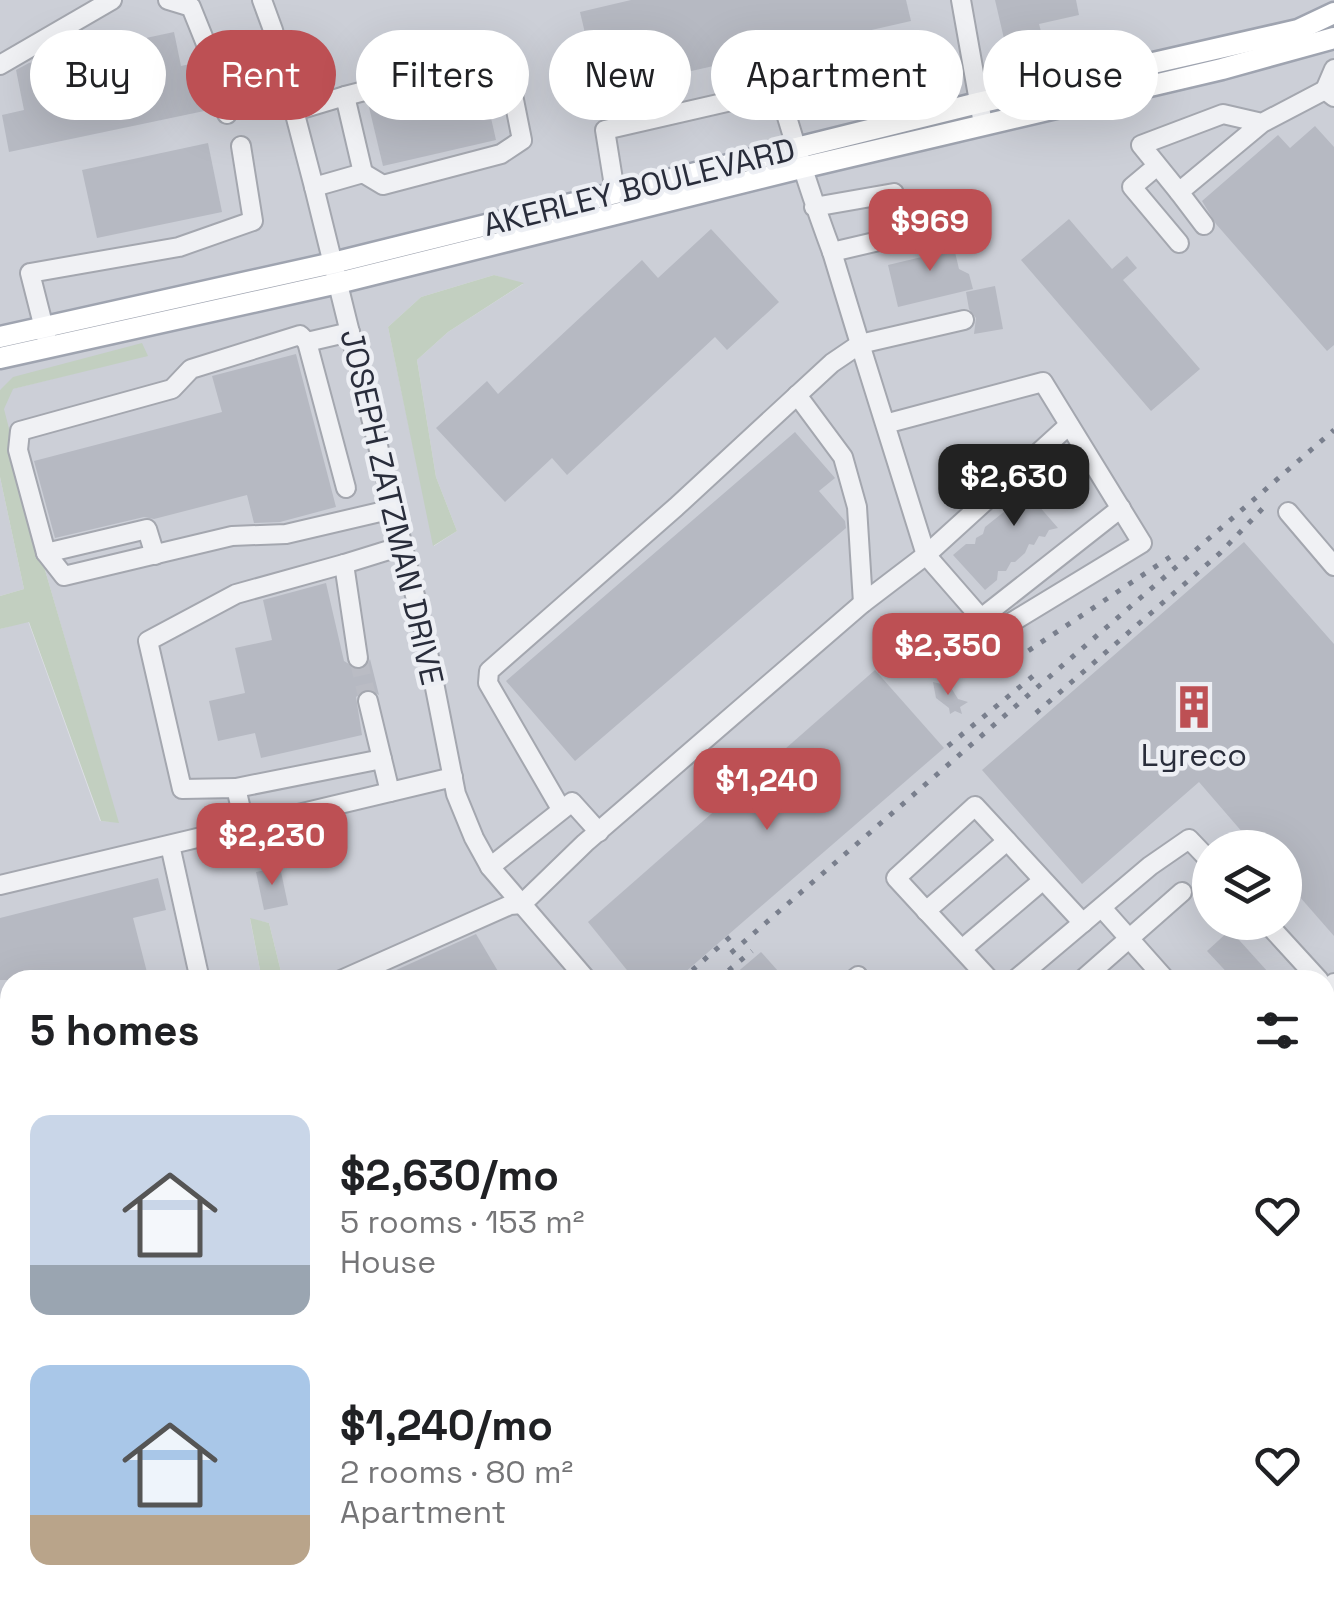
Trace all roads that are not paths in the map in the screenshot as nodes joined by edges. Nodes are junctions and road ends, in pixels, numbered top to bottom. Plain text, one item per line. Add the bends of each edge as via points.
1 (112, 0) edge
2 (168, 0) edge
3 (262, 0) edge
4 (961, 0) edge
5 (1334, 14) edge
6 (200, 30) edge
7 (271, 30) edge
8 (1334, 38) edge
9 (0, 65) edge
10 (1334, 69) edge
11 (1330, 94) edge
12 (345, 96) junction
13 (336, 99) edge
14 (978, 102) junction
15 (711, 106) edge
16 (297, 120) edge
17 (787, 120) edge
18 (983, 124) junction
19 (1262, 124) junction
20 (241, 146) dead end
21 (798, 158) junction
22 (1157, 166) junction
23 (363, 173) junction
24 (314, 187) junction
25 (615, 192) junction
26 (1178, 192) junction
27 (814, 206) junction
28 (1204, 225) dead end
29 (1179, 243) dead end
30 (832, 252) junction
31 (335, 273) junction
32 (964, 320) dead end
33 (350, 332) junction
34 (55, 334) junction
35 (0, 338) edge
36 (307, 342) junction
37 (860, 344) junction
38 (0, 358) edge
39 (797, 395) junction
40 (885, 424) junction
41 (1070, 425) junction
42 (346, 488) dead end
43 (1121, 508) junction
44 (392, 509) junction
45 (1288, 512) dead end
46 (402, 546) junction
47 (46, 553) junction
48 (155, 555) junction
49 (926, 556) junction
50 (344, 564) junction
51 (1334, 566) edge
52 (863, 603) junction
53 (980, 620) junction
54 (358, 658) tunnel mouth
55 (368, 701) tunnel mouth
56 (382, 759) junction
57 (453, 777) junction
58 (236, 788) junction
59 (390, 792) junction
60 (561, 809) junction
61 (246, 826) junction
62 (599, 832) junction
63 (1007, 841) junction
64 (1192, 842) edge
65 (170, 845) junction
66 (490, 867) junction
67 (1042, 881) junction
68 (0, 885) edge
69 (1182, 892) dead end
70 (522, 904) junction
71 (1102, 908) junction
72 (926, 911) junction
73 (1083, 924) junction
74 (1130, 938) junction
75 (1283, 940) edge
76 (962, 949) junction
77 (198, 970) edge
78 (363, 970) edge
79 (578, 970) edge
80 (981, 970) edge
81 (1027, 970) edge
82 (1093, 970) edge
83 (1157, 970) edge
84 (1311, 970) edge

1 - 9 street
2 - 6 street via 191,7
3 - 7 street, JOSEPH ZATZMAN DRIVE
4 - 14 street
5 - 14 main road, AKERLEY BOULEVARD via 1298,30
8 - 18 main road, AKERLEY BOULEVARD
10 - 11 street
11 - 19 street
12 - 13 street
12 - 23 street
12 - 23 street via 505,54 522,140 501,154 383,185
14 - 18 street
14 - 21 main road, AKERLEY BOULEVARD
15 - 25 street via 605,130
16 - 24 street, JOSEPH ZATZMAN DRIVE
17 - 21 street
18 - 21 main road, AKERLEY BOULEVARD
19 - 22 street via 1222,114 1141,146
19 - 26 street
20 - 34 street via 253,222 179,247 30,273
21 - 25 main road, AKERLEY BOULEVARD
21 - 27 street
21 - 31 main road, AKERLEY BOULEVARD
22 - 26 street
22 - 29 street via 1132,187
23 - 24 street
24 - 31 street, JOSEPH ZATZMAN DRIVE
25 - 31 main road, AKERLEY BOULEVARD
26 - 28 street
27 - 30 street
27 - 30 street via 894,193 909,234
30 - 37 street
31 - 33 street, JOSEPH ZATZMAN DRIVE
31 - 34 main road, AKERLEY BOULEVARD
32 - 37 street
33 - 36 street
33 - 44 street, JOSEPH ZATZMAN DRIVE
34 - 35 main road, AKERLEY BOULEVARD
34 - 38 main road, AKERLEY BOULEVARD
36 - 42 street
36 - 47 street via 300,334 190,369 172,389 20,431 18,450
37 - 39 street
37 - 40 street
39 - 52 street via 843,457 858,507
39 - 60 street via 489,671 488,682
40 - 41 street via 1043,382
40 - 49 street
41 - 43 street
41 - 49 street
43 - 53 street
43 - 53 street via 1142,543 994,633
44 - 46 street, JOSEPH ZATZMAN DRIVE
44 - 48 street
45 - 51 street
46 - 50 street
46 - 57 street, JOSEPH ZATZMAN DRIVE
47 - 48 street via 64,576
47 - 48 street via 147,529
49 - 52 street
49 - 53 street
50 - 54 street
50 - 58 street via 236,594 148,641 182,789
52 - 62 street
55 - 56 street
56 - 58 street
56 - 59 street
57 - 59 street
57 - 66 street, JOSEPH ZATZMAN DRIVE
58 - 61 street
59 - 61 street
60 - 62 street via 572,802
60 - 66 street
61 - 65 street
62 - 70 street
63 - 67 street
63 - 72 street
63 - 72 street via 975,806 896,878
64 - 71 street via 1150,866
65 - 68 street
65 - 77 street
66 - 70 street, JOSEPH ZATZMAN DRIVE
67 - 73 street
67 - 76 street
69 - 74 street
70 - 78 street
70 - 79 street, JOSEPH ZATZMAN DRIVE
71 - 73 street
71 - 74 street
72 - 76 street
73 - 81 street
74 - 82 street
74 - 83 street
75 - 84 street
76 - 80 street

